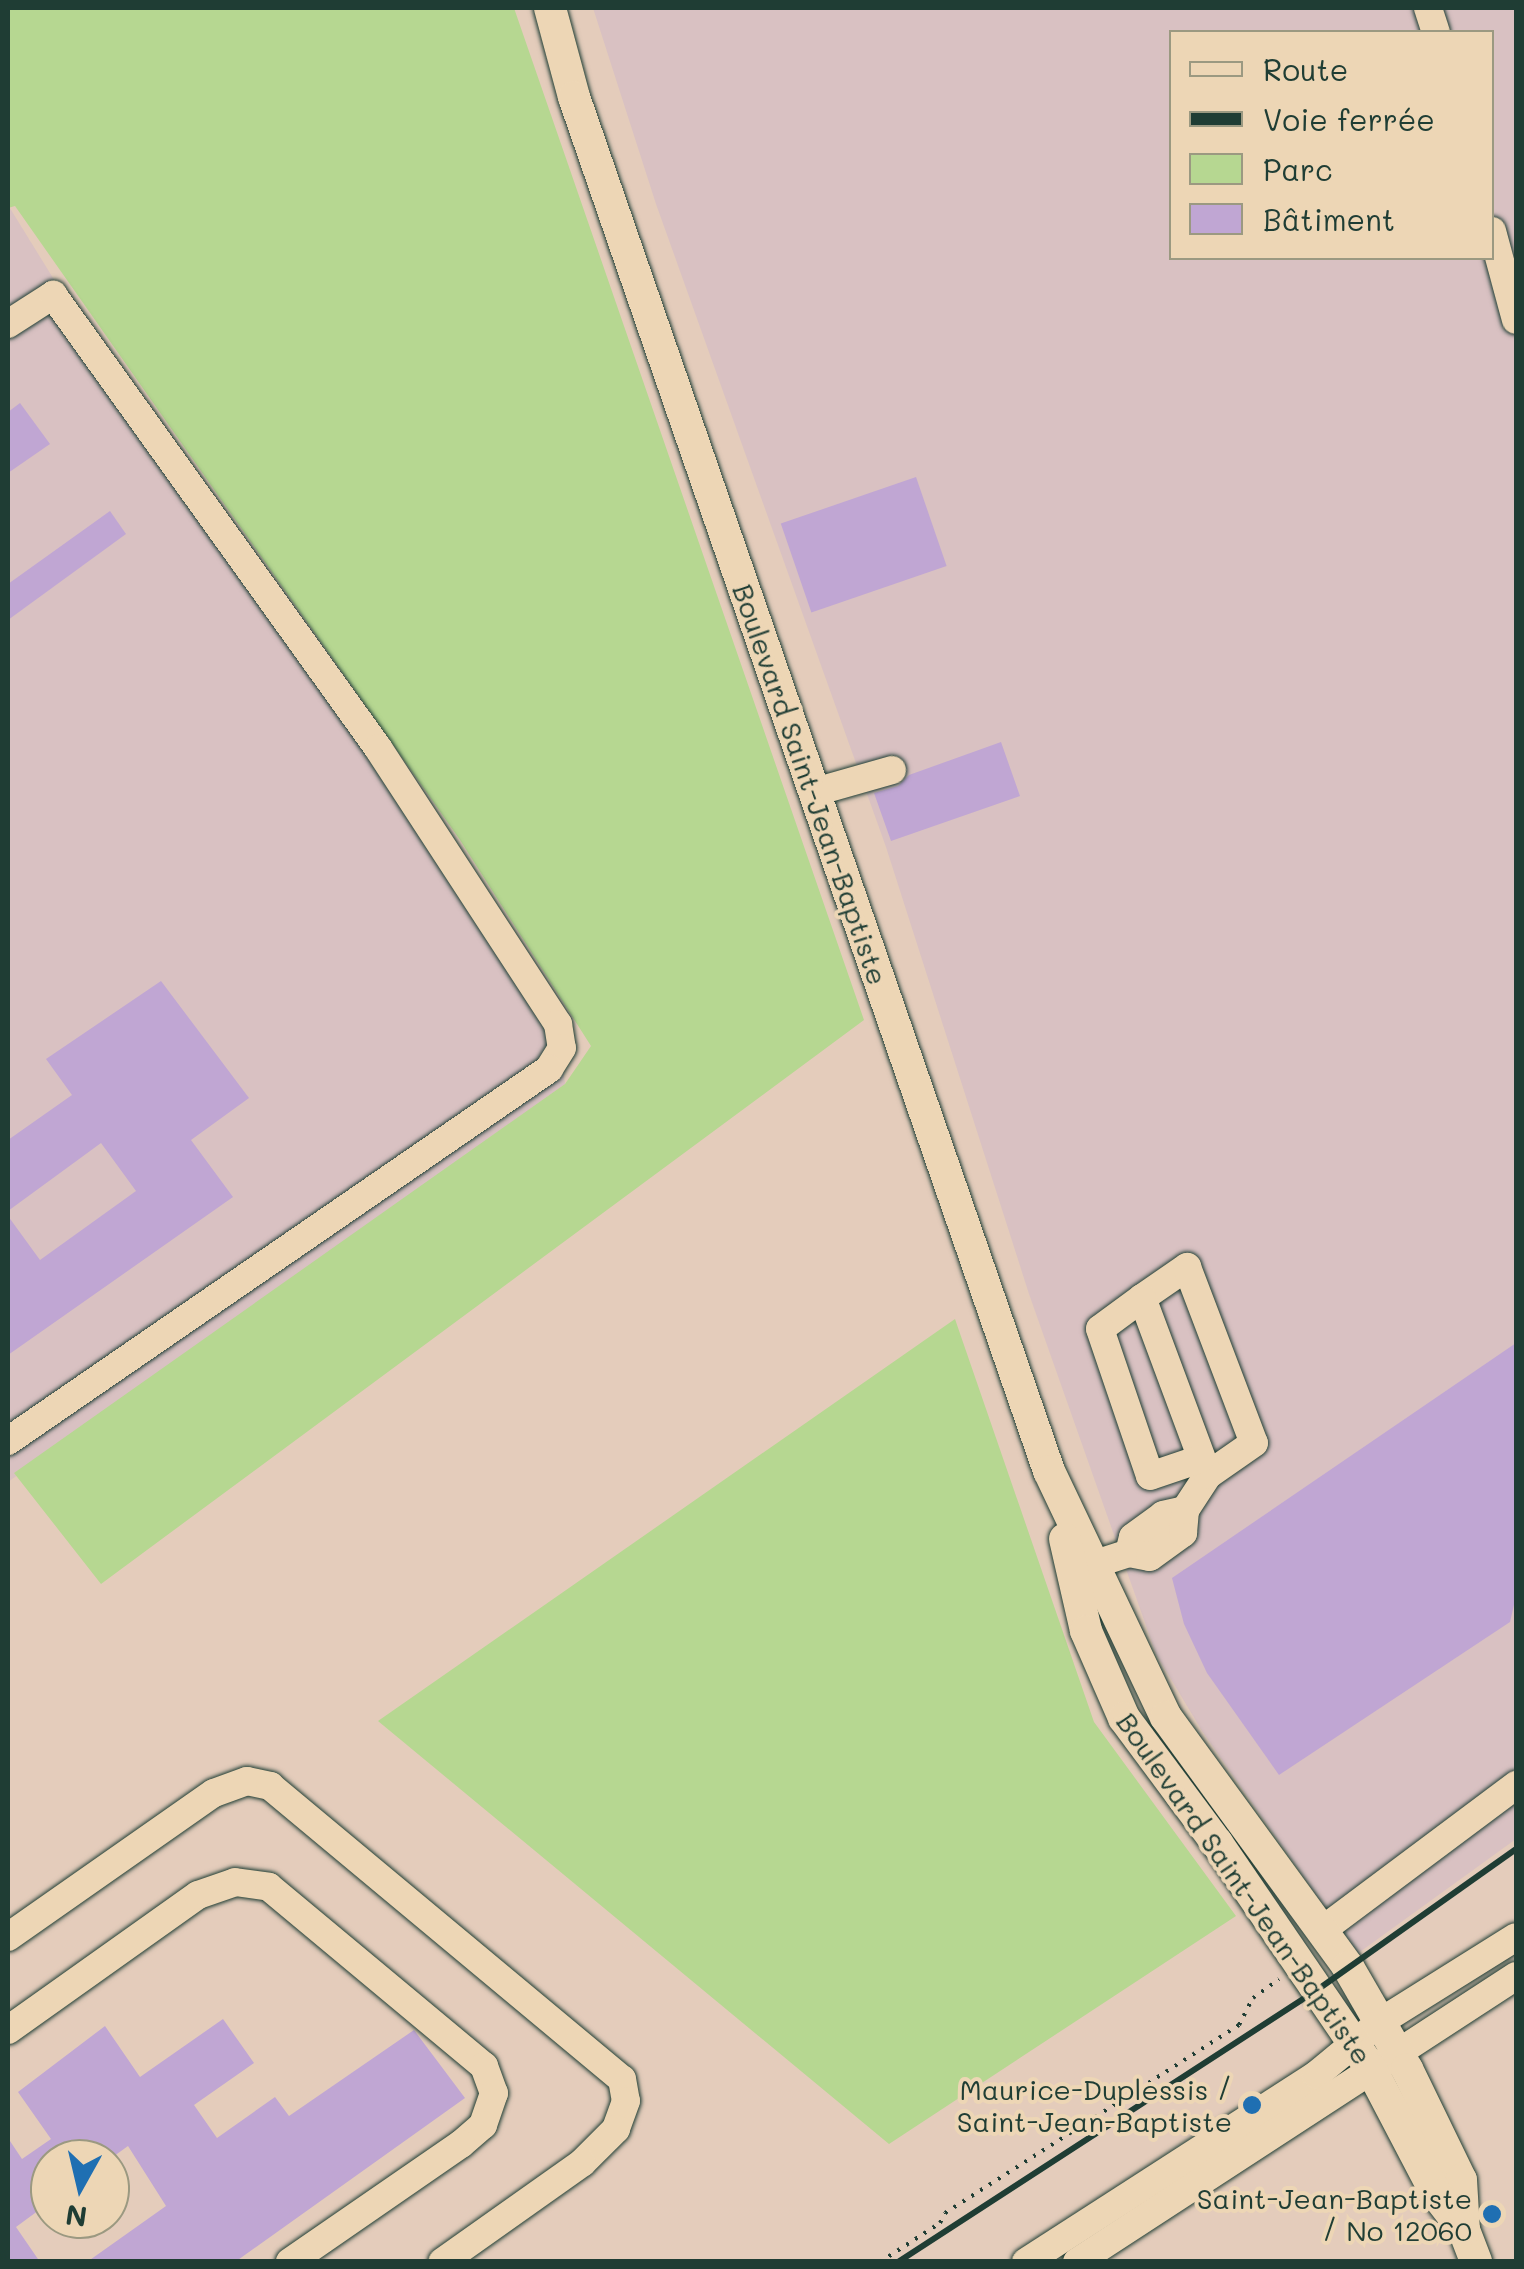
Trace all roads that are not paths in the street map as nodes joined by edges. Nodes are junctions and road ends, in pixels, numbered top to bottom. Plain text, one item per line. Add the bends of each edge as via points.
1 (536, 8) edge
2 (550, 8) edge
3 (574, 96) junction
4 (1494, 238) edge
5 (1516, 320) edge
6 (8, 324) edge
7 (892, 770) dead end
8 (815, 792) junction
9 (1142, 1298) junction
10 (8, 1441) edge
11 (1204, 1467) junction
12 (1049, 1471) junction
13 (1092, 1566) junction
14 (1516, 1785) edge
15 (1321, 1932) junction
16 (1516, 1937) edge
17 (8, 1938) edge
18 (1516, 1976) edge
19 (1380, 2022) junction
20 (8, 2030) edge
21 (1373, 2055) junction
22 (290, 2262) edge
23 (442, 2262) edge
24 (1026, 2262) edge
25 (1078, 2262) edge
26 (1476, 2262) edge

1 - 3 main road, Boulevard Saint-Jean-Baptiste
2 - 3 main road, Boulevard Saint-Jean-Baptiste
3 - 8 main road, Boulevard Saint-Jean-Baptiste
4 - 5 street
6 - 10 street via 53,295 378,748 558,1024 562,1048 549,1069
7 - 8 street
8 - 12 main road, Boulevard Saint-Jean-Baptiste
9 - 11 street
9 - 11 street via 1100,1329 1150,1476
9 - 11 street via 1188,1267 1254,1443
11 - 13 street via 1185,1510 1183,1533 1150,1557 1130,1553
12 - 13 main road, Boulevard Saint-Jean-Baptiste
12 - 21 main road, Boulevard Saint-Jean-Baptiste via 1086,1631 1124,1718
13 - 15 main road, Boulevard Saint-Jean-Baptiste via 1166,1717
14 - 15 street
15 - 19 main road, Boulevard Saint-Jean-Baptiste
16 - 19 street
17 - 23 street via 214,1794 247,1781 270,1786 622,2079 626,2101 616,2129 582,2163
18 - 21 street
19 - 21 main road, Boulevard Saint-Jean-Baptiste
20 - 22 street via 198,1895 235,1882 270,1887 484,2066 494,2093 482,2125 461,2144
21 - 24 street via 1316,2075
21 - 25 street
21 - 26 main road, Boulevard Saint-Jean-Baptiste via 1461,2180 1464,2230

